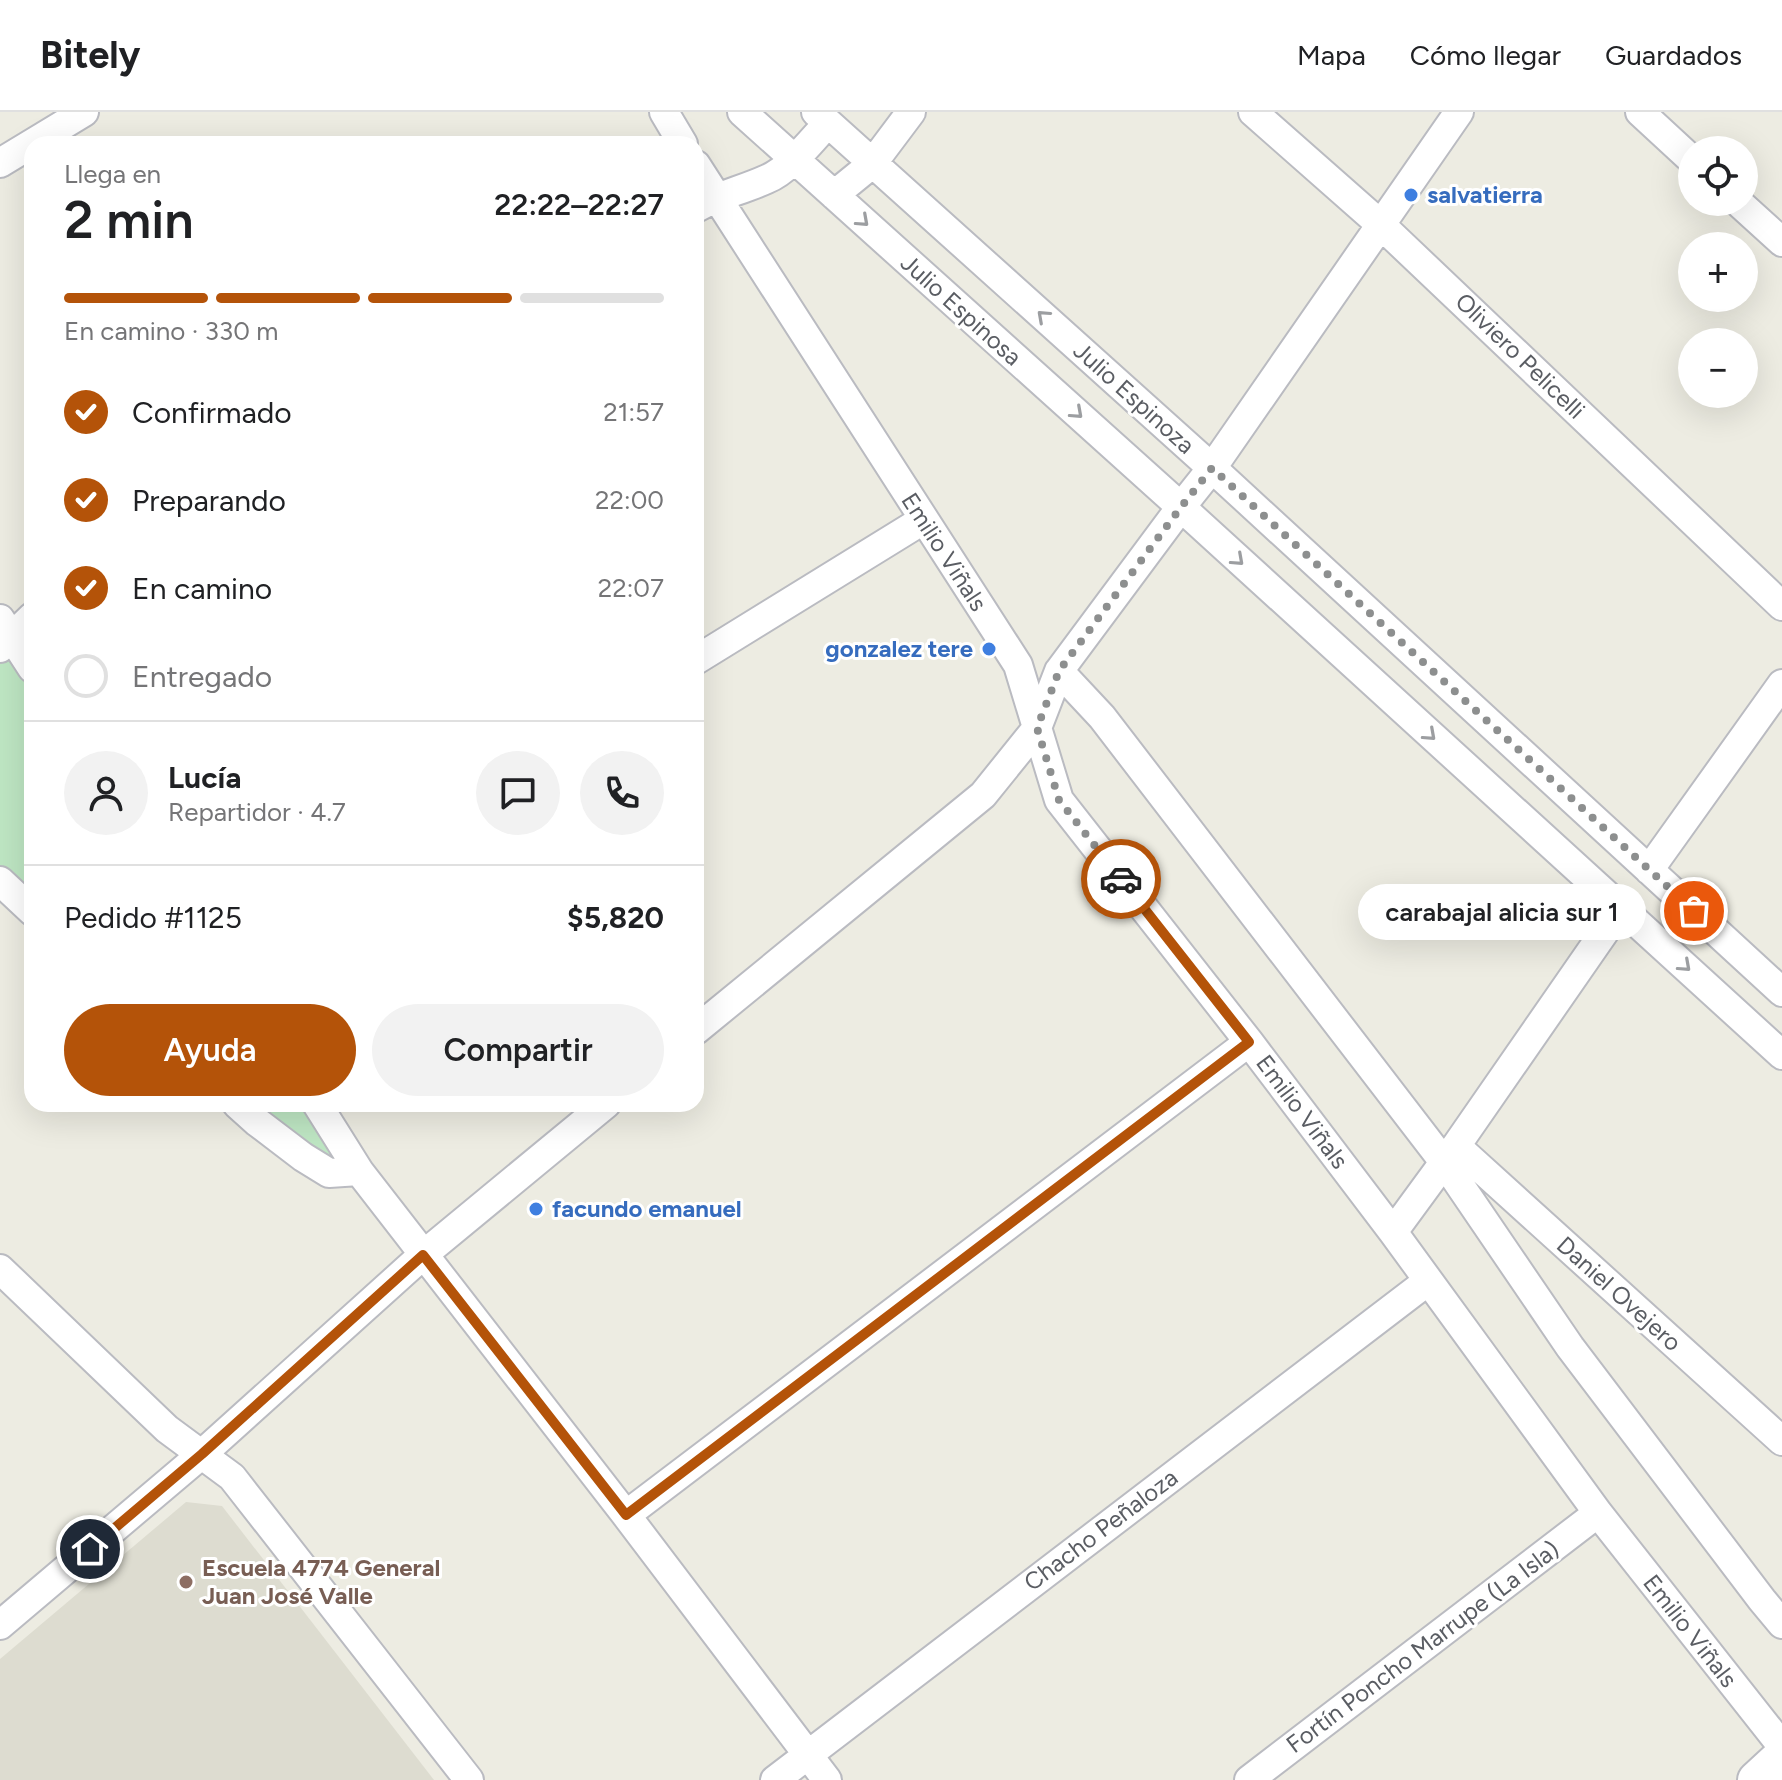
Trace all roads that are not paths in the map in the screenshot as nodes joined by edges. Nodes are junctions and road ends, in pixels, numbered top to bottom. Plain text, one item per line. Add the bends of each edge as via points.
1 (84, 112) edge
2 (664, 112) edge
3 (742, 112) edge
4 (911, 112) edge
5 (1253, 112) edge
6 (1459, 112) edge
7 (1640, 112) edge
8 (822, 118) edge
9 (44, 136) edge
10 (678, 136) edge
11 (1678, 147) edge
12 (24, 148) edge
13 (794, 159) junction
14 (0, 163) edge
15 (872, 164) junction
16 (834, 195) junction
17 (706, 202) edge
18 (1753, 216) edge
19 (1380, 224) junction
20 (1782, 242) edge
21 (1212, 468) junction
22 (1181, 507) junction
23 (923, 520) junction
24 (1782, 606) edge
25 (24, 622) edge
26 (4, 635) edge
27 (704, 655) edge
28 (24, 659) edge
29 (1059, 671) junction
30 (1782, 684) edge
31 (1037, 728) junction
32 (1649, 870) junction
33 (0, 881) edge
34 (24, 904) edge
35 (1621, 908) junction
36 (1782, 992) edge
37 (704, 1023) edge
38 (1249, 1042) junction
39 (1782, 1055) edge
40 (246, 1112) edge
41 (322, 1112) edge
42 (596, 1112) edge
43 (1450, 1154) junction
44 (359, 1171) junction
45 (1393, 1232) junction
46 (423, 1255) junction
47 (0, 1269) edge
48 (1428, 1281) junction
49 (1782, 1441) edge
50 (202, 1454) junction
51 (1598, 1513) junction
52 (626, 1515) junction
53 (1782, 1624) edge
54 (0, 1625) edge
55 (1782, 1746) edge
56 (807, 1754) junction
57 (1782, 1756) edge
58 (469, 1780) edge
59 (775, 1780) edge
60 (827, 1780) edge
61 (1249, 1780) edge
62 (1756, 1780) edge

1 - 9 street
2 - 10 street
3 - 13 street, Julio Espinosa
4 - 15 street
5 - 19 street, Oliviero Pelicelli
6 - 19 street
7 - 11 street
8 - 13 street
8 - 15 street
12 - 14 street
13 - 16 street, Julio Espinosa
13 - 17 street via 770,178
15 - 16 street
21 -> 15 street, Julio Espinoza
16 -> 22 street, Julio Espinosa
17 - 23 street, Emilio Viñals
18 - 20 street
19 - 21 street
19 - 24 street, Oliviero Pelicelli
21 - 22 street
21 - 32 street, Julio Espinoza
22 - 29 street
22 -> 35 street
23 - 27 street
23 - 31 street, Emilio Viñals via 1018,665
25 - 26 street
26 - 28 street
29 - 31 street
29 - 43 street via 1102,717
30 - 32 street
31 - 37 street via 983,795
31 - 38 street, Emilio Viñals via 1059,800
32 - 36 street, Julio Espinoza
33 - 34 street
35 -> 39 street
35 - 43 street
38 - 45 street, Emilio Viñals
38 - 52 street
40 - 44 street via 329,1173
41 - 44 street
42 - 46 street
43 - 45 street
43 - 49 street, Daniel Ovejero
43 - 53 street via 1570,1347
44 - 46 street
45 - 48 street, Emilio Viñals
46 - 50 street
46 - 52 street
47 - 50 street via 167,1429
48 - 51 street, Emilio Viñals
48 - 56 street, Chacho Peñaloza
50 - 54 street
50 - 58 street via 232,1477
51 - 55 street, Emilio Viñals
51 - 61 street, Fortín Poncho Marrupe (La Isla)
52 - 56 street
56 - 59 street, Chacho Peñaloza
56 - 60 street
57 - 62 street

